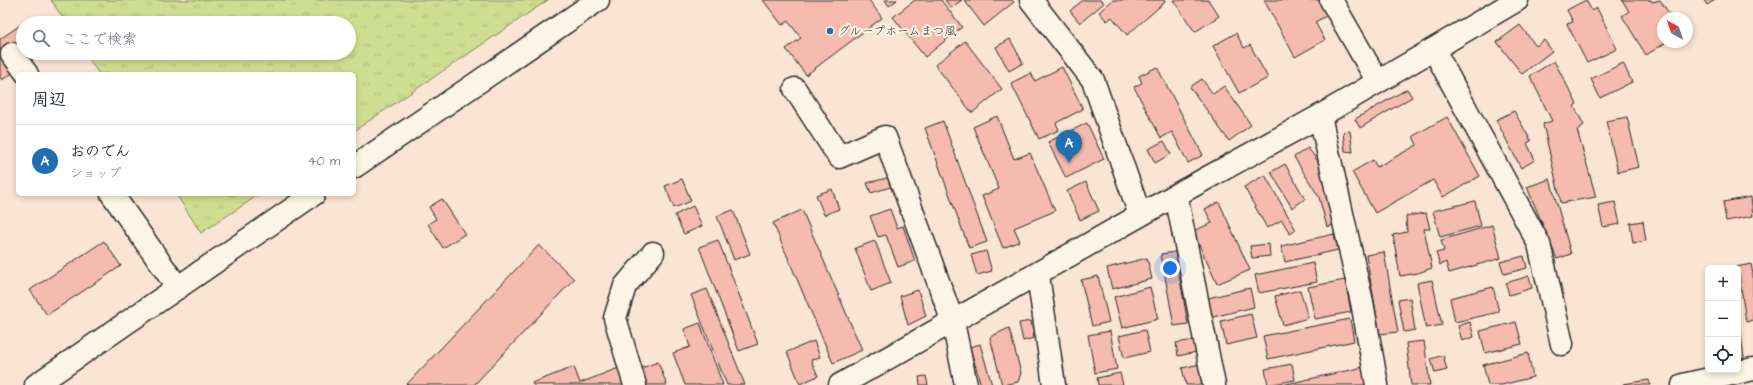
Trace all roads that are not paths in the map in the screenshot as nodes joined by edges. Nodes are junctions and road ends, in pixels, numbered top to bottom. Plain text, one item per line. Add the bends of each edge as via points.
1 (598, 0) edge
2 (1031, 0) edge
3 (1332, 0) edge
4 (1517, 0) edge
5 (1434, 50) junction
6 (12, 54) dead end
7 (16, 59) edge
8 (16, 60) edge
9 (26, 72) edge
10 (1378, 82) junction
11 (795, 89) dead end
12 (1320, 116) junction
13 (356, 166) edge
14 (1176, 195) junction
15 (113, 196) edge
16 (311, 196) edge
17 (1140, 216) junction
18 (653, 253) dead end
19 (1038, 274) junction
20 (178, 288) junction
21 (953, 322) junction
22 (1562, 344) dead end
23 (1753, 369) edge
24 (36, 385) edge
25 (635, 385) edge
26 (840, 385) edge
27 (966, 385) edge
28 (1054, 385) edge
29 (1214, 385) edge
30 (1377, 385) edge
31 (1683, 385) edge

1 - 13 street
2 - 17 street via 1093,80
3 - 10 street
4 - 5 street
5 - 10 street
5 - 22 street via 1539,244
6 - 7 street
8 - 9 street
10 - 12 street
11 - 21 street via 839,157 886,137
12 - 14 street
12 - 30 street via 1362,302
14 - 17 street
14 - 29 street
15 - 20 street
16 - 20 street
17 - 19 street
18 - 25 street via 625,286 615,318
19 - 21 street
19 - 28 street
20 - 24 street
21 - 26 street
21 - 27 street
23 - 31 street

